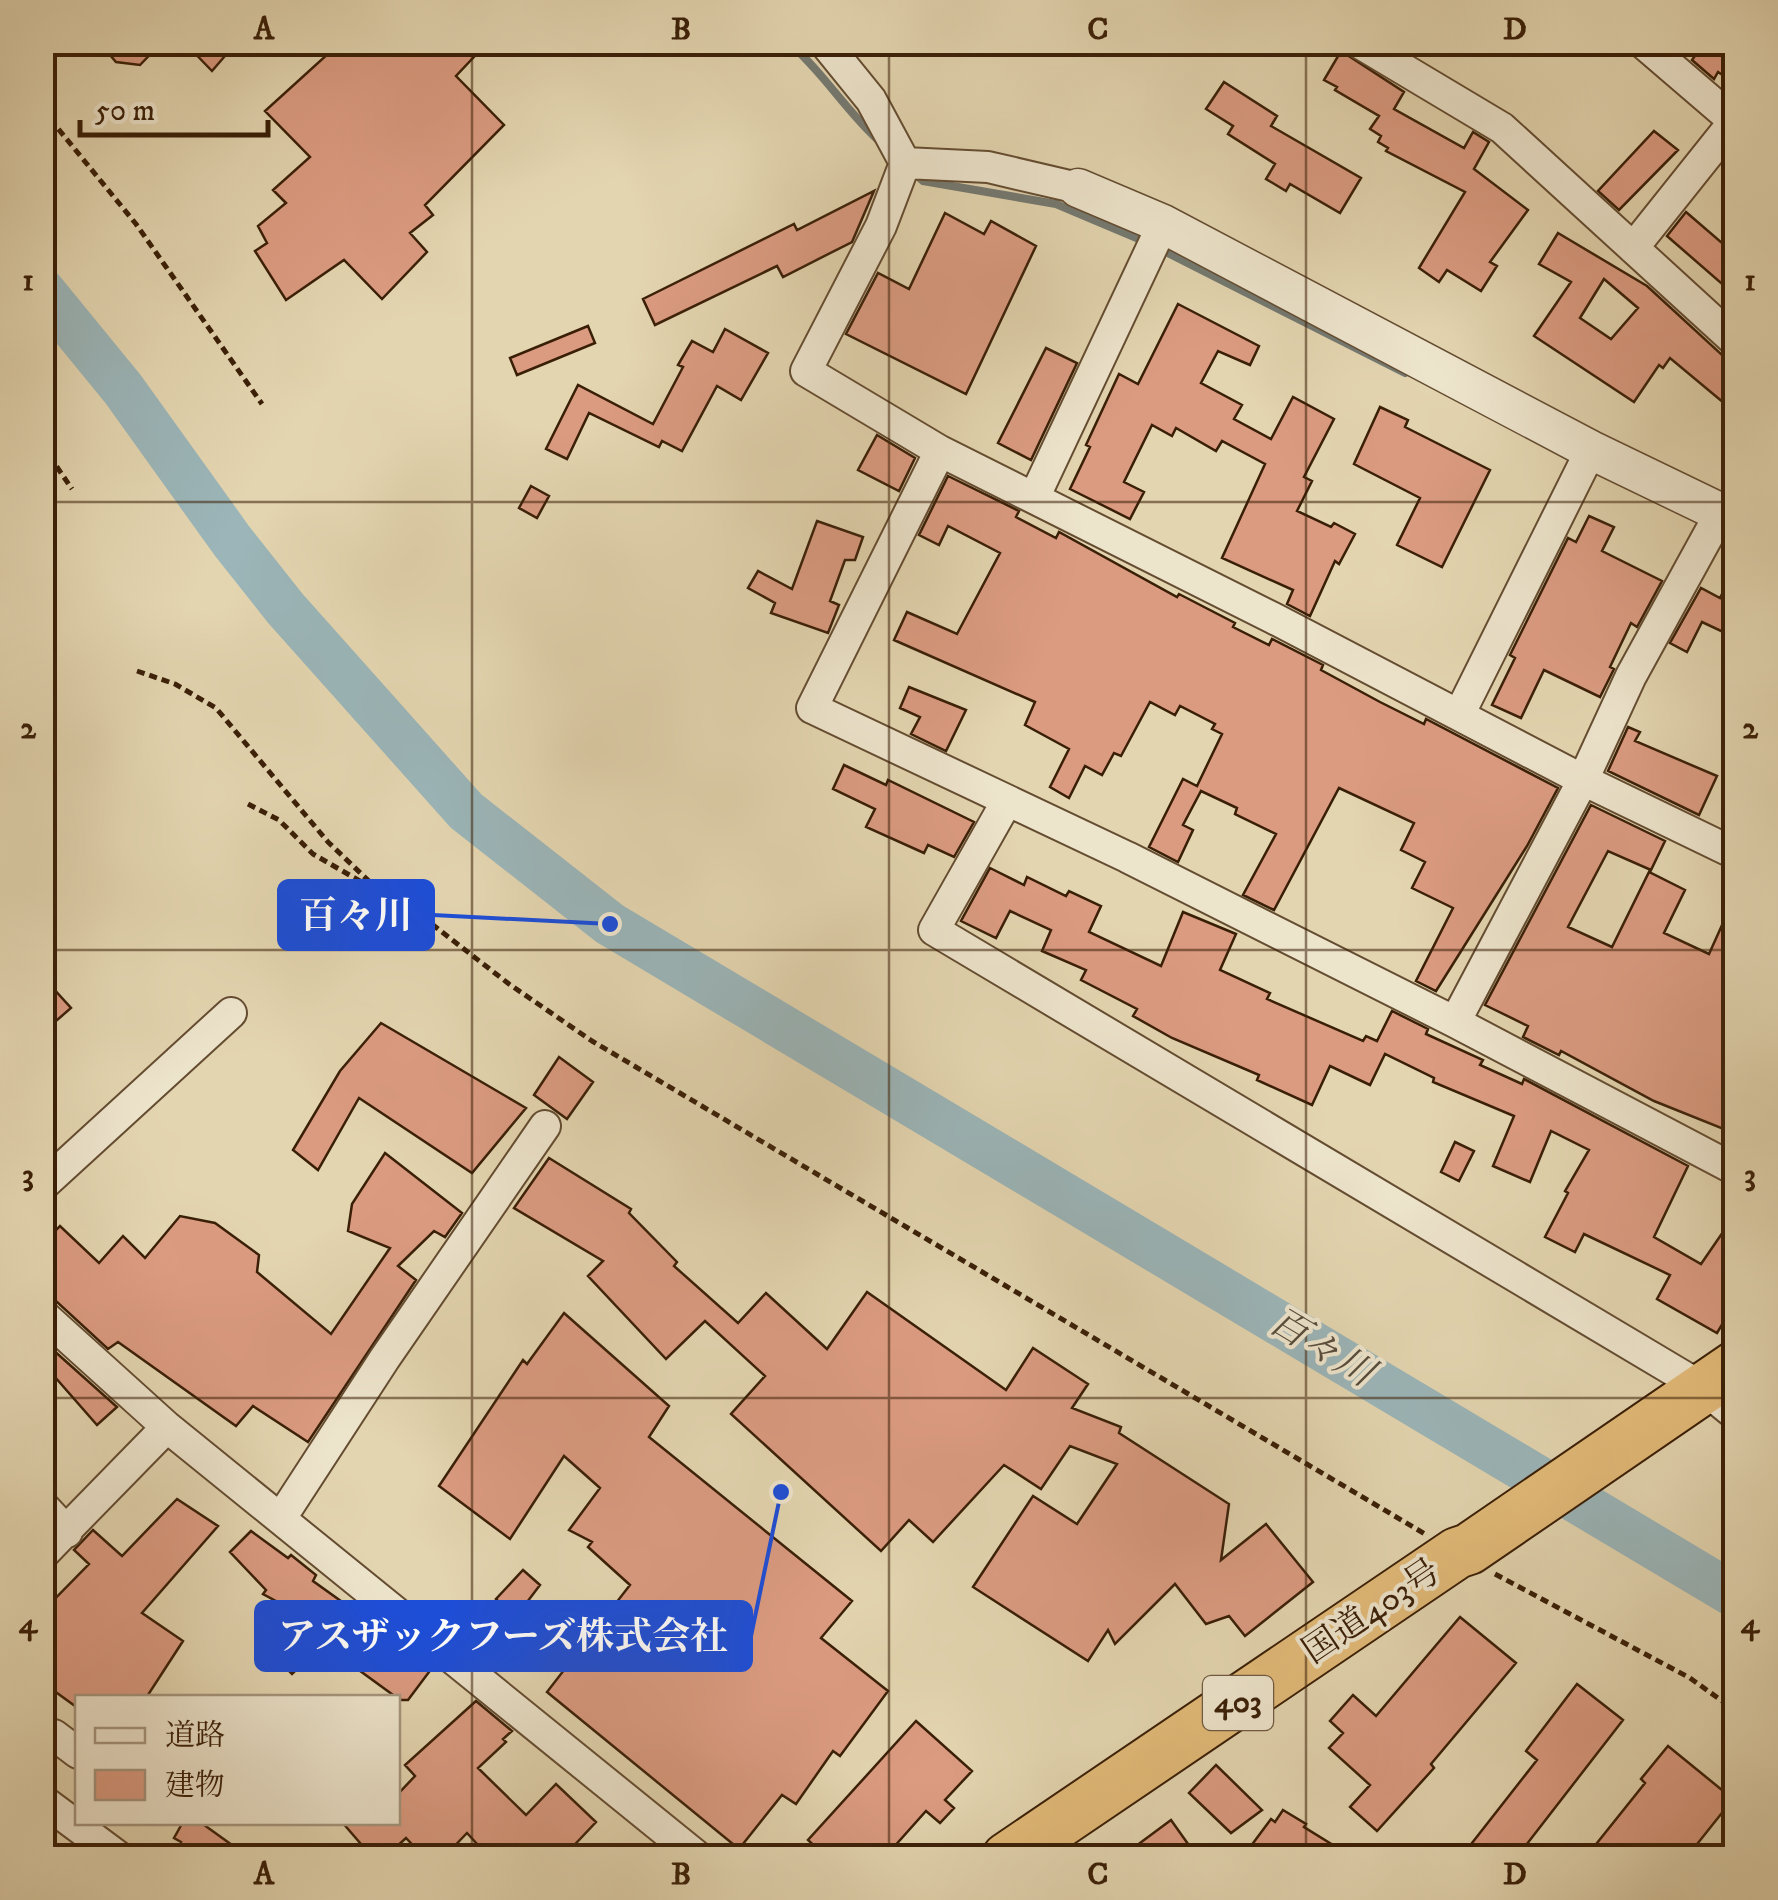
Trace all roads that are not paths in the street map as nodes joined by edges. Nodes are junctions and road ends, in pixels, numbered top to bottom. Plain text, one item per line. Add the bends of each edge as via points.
1 (824, 42) edge
2 (1358, 42) edge
3 (1642, 42) edge
4 (1735, 120) edge
5 (905, 162) junction
6 (1078, 188) joint
7 (1163, 224) junction
8 (1633, 248) junction
9 (1736, 342) edge
10 (1592, 450) junction
11 (940, 452) junction
12 (1034, 498) junction
13 (1731, 514) edge
14 (1460, 715) junction
15 (1582, 780) junction
16 (1007, 801) junction
17 (1736, 854) edge
18 (231, 1013) dead end
19 (1454, 1022) junction
20 (545, 1126) dead end
21 (1736, 1170) edge
22 (42, 1186) edge
23 (42, 1314) edge
24 (1716, 1391) edge
25 (166, 1427) junction
26 (42, 1505) edge
27 (281, 1518) junction
28 (67, 1532) junction
29 (42, 1555) edge
30 (42, 1734) edge
31 (75, 1751) edge
32 (42, 1800) edge
33 (75, 1825) edge
34 (76, 1825) edge
35 (120, 1858) edge
36 (699, 1858) edge
37 (1007, 1858) edge

1 - 5 street via 871,100
2 - 8 street via 1502,128
3 - 4 street
4 - 8 street
5 - 6 street via 988,167
5 - 11 street via 881,226 806,371
6 - 7 street
7 - 10 street
7 - 12 street
8 - 9 street
10 - 13 street
10 - 14 street
11 - 12 street
11 - 16 street via 812,708
12 - 14 street
13 - 15 street via 1631,676
14 - 15 street
15 - 17 street
15 - 19 street
16 - 19 street
16 - 24 street via 934,930
18 - 22 street
19 - 21 street
20 - 27 street
23 - 25 street
24 - 37 highway, 国道403号 / 403 via 1463,1551
25 - 27 street
25 - 28 street
26 - 28 street
27 - 36 street
28 - 29 street
30 - 31 street
32 - 33 street
34 - 35 street

